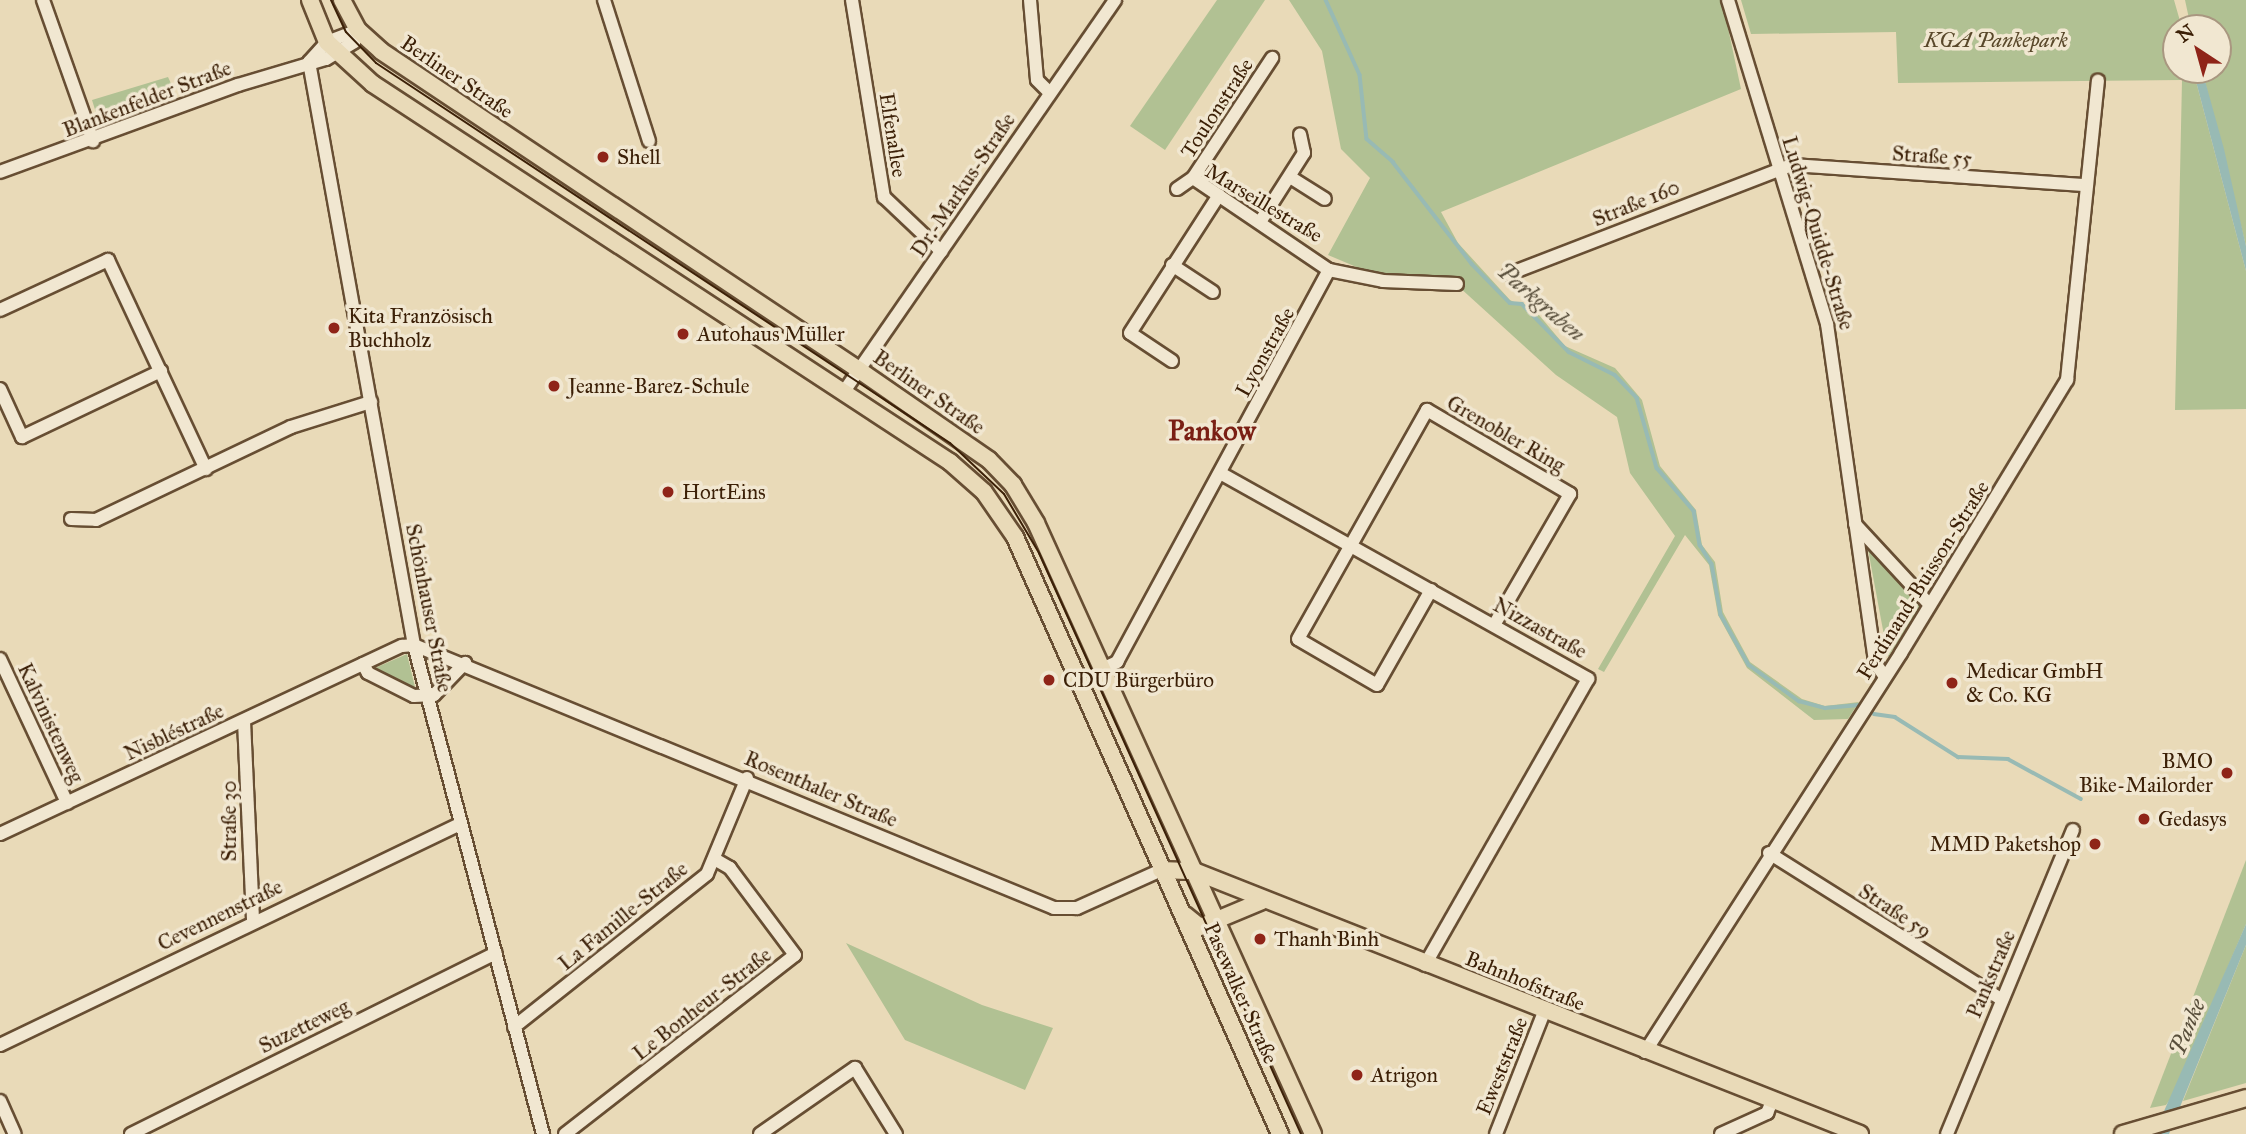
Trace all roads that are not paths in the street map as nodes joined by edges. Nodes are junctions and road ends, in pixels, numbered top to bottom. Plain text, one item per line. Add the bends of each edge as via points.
1 (43, 0) edge
2 (310, 0) edge
3 (342, 0) edge
4 (604, 0) edge
5 (852, 0) edge
6 (1030, 0) edge
7 (1115, 0) edge
8 (1728, 0) edge
9 (358, 30) junction
10 (332, 48) junction
11 (1272, 58) dead end
12 (309, 62) junction
13 (2098, 81) dead end
14 (1049, 92) junction
15 (1300, 134) dead end
16 (93, 141) junction
17 (649, 141) dead end
18 (1778, 167) junction
19 (0, 172) edge
20 (1290, 177) junction
21 (1193, 178) junction
22 (2084, 185) junction
23 (1177, 189) dead end
24 (1219, 195) junction
25 (1325, 199) dead end
26 (1260, 222) junction
27 (941, 251) junction
28 (1172, 265) junction
29 (1329, 270) junction
30 (1509, 274) dead end
31 (1457, 284) dead end
32 (1213, 292) dead end
33 (0, 310) edge
34 (1172, 361) dead end
35 (859, 370) junction
36 (161, 371) junction
37 (0, 389) edge
38 (844, 393) junction
39 (371, 402) junction
40 (206, 469) junction
41 (1220, 473) junction
42 (71, 519) dead end
43 (1856, 524) junction
44 (1350, 547) junction
45 (1431, 590) junction
46 (1930, 605) junction
47 (1494, 625) junction
48 (414, 645) junction
49 (0, 659) edge
50 (465, 663) junction
51 (363, 664) junction
52 (1102, 669) junction
53 (1885, 677) junction
54 (426, 696) junction
55 (244, 721) junction
56 (747, 778) junction
57 (67, 803) junction
58 (458, 825) junction
59 (2073, 830) dead end
60 (0, 834) edge
61 (1769, 853) junction
62 (716, 860) junction
63 (1161, 870) junction
64 (1194, 871) junction
65 (1262, 901) junction
66 (1181, 910) junction
67 (253, 920) junction
68 (1217, 921) junction
69 (495, 953) junction
70 (1425, 965) junction
71 (2001, 999) junction
72 (1544, 1012) junction
73 (514, 1027) junction
74 (0, 1045) edge
75 (1645, 1052) junction
76 (1290, 1083) junction
77 (1263, 1094) junction
78 (2246, 1098) edge
79 (0, 1101) edge
80 (1772, 1101) junction
81 (1751, 1121) junction
82 (15, 1134) edge
83 (131, 1134) edge
84 (543, 1134) edge
85 (565, 1134) edge
86 (761, 1134) edge
87 (896, 1134) edge
88 (1280, 1134) edge
89 (1313, 1134) edge
90 (1496, 1134) edge
91 (1721, 1134) edge
92 (1757, 1134) edge
93 (1860, 1134) edge
94 (1947, 1134) edge
95 (2123, 1134) edge

1 - 16 street
2 - 10 main road
3 - 9 main road
4 - 17 street
5 - 27 street, Elfenallee via 884,197
6 - 14 street via 1037,80
7 - 14 street, Dr.-Markus-Straße
8 - 18 street, Ludwig-Quidde-Straße
9 - 10 street
9 - 35 main road, Berliner Straße via 531,155
10 - 12 street
10 - 38 main road via 373,84
11 - 21 street, Toulonstraße
12 - 16 street, Blankenfelder Straße
12 - 39 street, Schönhauser Straße
13 - 22 street, Ferdinand-Buisson-Straße
14 - 27 street, Dr.-Markus-Straße
15 - 20 street via 1304,153
16 - 19 street, Blankenfelder Straße
18 - 22 street, Straße 55
18 - 30 street, Straße 160
18 - 43 street, Ludwig-Quidde-Straße via 1828,324
20 - 25 street
20 - 26 street
21 - 23 street, Marseillestraße
21 - 24 street, Marseillestraße
22 - 46 street, Ferdinand-Buisson-Straße via 2067,380
24 - 26 street, Marseillestraße
24 - 28 street
26 - 29 street, Marseillestraße
27 - 35 street, Dr.-Markus-Straße
28 - 32 street
28 - 34 street via 1130,333
29 - 31 street via 1383,281
29 - 41 street, Lyonstraße
33 - 36 street via 108,260
35 - 38 street, Dr.-Markus-Straße
35 - 52 main road, Berliner Straße via 989,460 1017,490
36 - 37 street via 22,437
36 - 40 street
38 - 63 main road via 962,471 1006,520
39 - 40 street via 291,427
39 - 48 street, Schönhauser Straße
40 - 42 street via 96,520
41 - 44 street, Nizzastraße
41 - 52 street, Lyonstraße via 1117,662
43 - 46 street
43 - 53 street, Ludwig-Quidde-Straße via 1875,663
44 - 45 street, Nizzastraße
44 - 45 street via 1297,639 1377,685
44 - 47 street, Grenobler Ring via 1427,410 1570,494
45 - 47 street, Nizzastraße
46 - 53 street, Ferdinand-Buisson-Straße
47 - 70 street, Nizzastraße via 1579,670 1587,683
48 - 50 street, Rosenthaler Straße
48 - 51 street, Nisbléstraße
48 - 54 street, Schönhauser Straße
49 - 57 street, Kalvinistenweg
50 - 54 street via 434,695
50 - 56 street, Rosenthaler Straße
51 - 54 street via 379,679 414,696
51 - 55 street, Nisbléstraße
52 - 64 main road, Berliner Straße
53 - 61 street, Ferdinand-Buisson-Straße
54 - 58 street, Schönhauser Straße
55 - 57 street, Nisbléstraße
55 - 67 street, Straße 30
56 - 62 street, La Famille-Straße
56 - 63 street, Rosenthaler Straße via 1054,908 1077,908
57 - 60 street, Nisbléstraße
58 - 67 street, Cevennenstraße
58 - 69 street, Schönhauser Straße
59 - 71 street, Pankstraße
61 - 71 street, Straße 59
61 - 75 street, Ferdinand-Buisson-Straße
62 - 73 street, La Famille-Straße via 697,881
62 - 85 street, Le Bonheur-Straße via 730,868 795,955
63 - 64 main road
63 - 66 main road, Pasewalker Straße
64 - 65 main road, Bahnhofstraße
64 - 68 main road, Pasewalker Straße
65 - 68 main road
65 - 70 main road, Bahnhofstraße
66 - 68 main road via 1196,926
66 - 77 main road, Pasewalker Straße
67 - 74 street, Cevennenstraße
68 - 76 main road, Pasewalker Straße
69 - 73 street, Schönhauser Straße
69 - 83 street, Suzetteweg
70 - 72 main road, Bahnhofstraße
71 - 94 street, Pankstraße
72 - 75 main road, Bahnhofstraße
72 - 90 street, Eweststraße
73 - 84 street, Schönhauser Straße
75 - 80 main road, Bahnhofstraße
76 - 77 main road
76 - 89 main road, Pasewalker Straße
77 - 88 main road, Pasewalker Straße
78 - 95 main road
79 - 82 street
80 - 81 street via 1767,1112
80 - 93 main road, Bahnhofstraße
81 - 91 street
81 - 92 street
86 - 87 street via 855,1068

